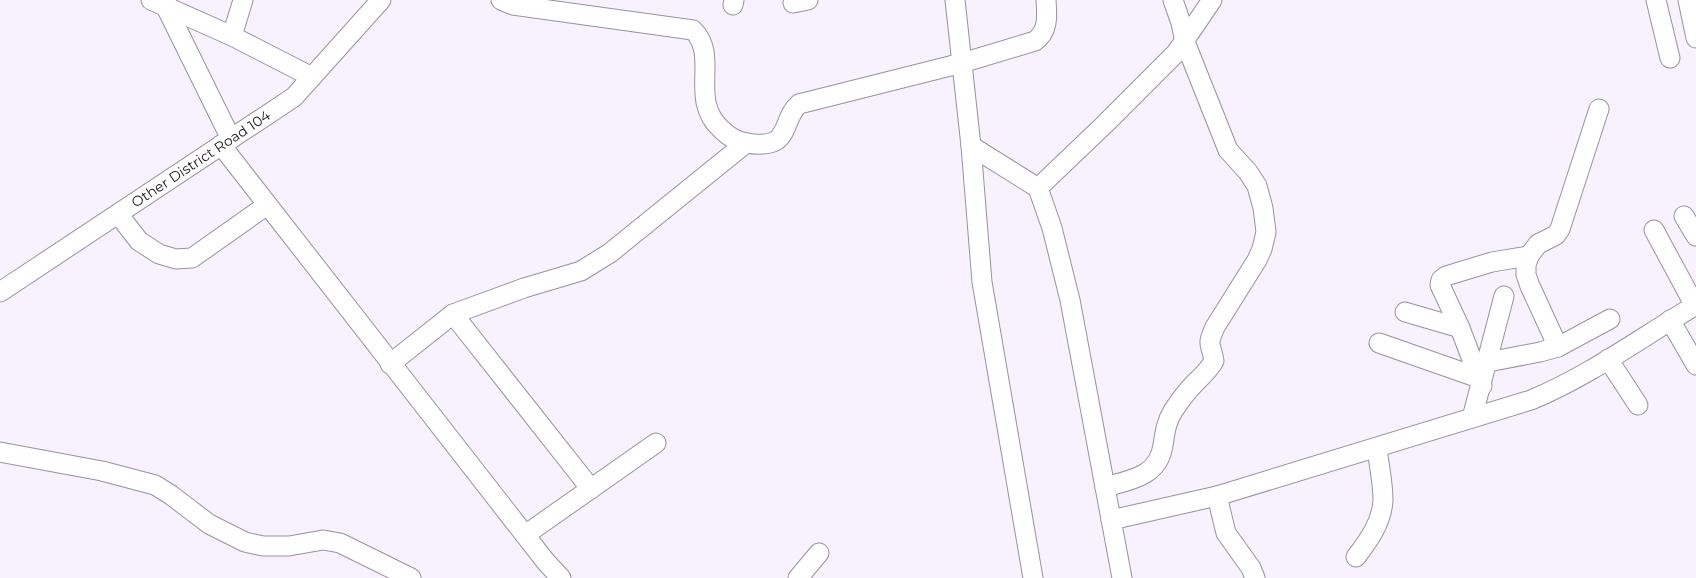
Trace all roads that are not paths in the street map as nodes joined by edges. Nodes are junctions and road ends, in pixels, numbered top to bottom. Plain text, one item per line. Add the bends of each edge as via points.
1 (243, 0) edge
2 (381, 0) edge
3 (501, 0) edge
4 (955, 0) edge
5 (1046, 0) edge
6 (1173, 0) edge
7 (1212, 0) edge
8 (1656, 0) edge
9 (1688, 0) edge
10 (162, 2) edge
11 (232, 36) junction
12 (1696, 38) edge
13 (1185, 42) junction
14 (1670, 58) dead end
15 (962, 63) junction
16 (312, 78) junction
17 (1599, 109) dead end
18 (226, 142) junction
19 (746, 143) junction
20 (971, 146) junction
21 (1038, 188) junction
22 (267, 205) junction
23 (118, 214) junction
24 (1684, 216) dead end
25 (1654, 230) dead end
26 (1696, 236) edge
27 (1529, 256) junction
28 (0, 292) edge
29 (1504, 296) dead end
30 (1696, 306) edge
31 (1406, 312) dead end
32 (453, 314) junction
33 (1610, 319) dead end
34 (1670, 320) junction
35 (1460, 328) junction
36 (1379, 343) dead end
37 (1558, 347) junction
38 (1608, 359) junction
39 (390, 364) junction
40 (1696, 365) edge
41 (1483, 375) junction
42 (1638, 405) dead end
43 (1472, 418) junction
44 (656, 443) dead end
45 (1377, 448) junction
46 (0, 452) edge
47 (1105, 487) junction
48 (591, 489) junction
49 (1217, 496) junction
50 (1111, 520) junction
51 (525, 536) junction
52 (819, 553) dead end
53 (1356, 557) dead end
54 (411, 578) edge
55 (561, 578) edge
56 (798, 578) edge
57 (1033, 578) edge
58 (1122, 578) edge
59 (1255, 578) edge

1 - 11 street
2 - 16 street, Other District Road 104
3 - 19 street via 513,5 693,30 700,37 704,49 704,97 708,112 715,124 729,136
4 - 15 street
5 - 15 street via 1047,18 1040,37
6 - 13 street
7 - 13 street
8 - 14 street
9 - 12 street
10 - 11 street
10 - 18 street
11 - 16 street
13 - 21 street via 1106,124
13 - 47 street via 1228,150 1257,186 1266,232 1257,260 1210,338 1214,360 1209,370 1192,385 1171,414 1158,463 1134,479
15 - 19 street via 799,104 792,109 777,140
15 - 20 street
16 - 18 street, Other District Road 104 via 294,98
17 - 27 street via 1560,229 1556,235 1538,244
18 - 22 street
18 - 23 street, Other District Road 104
19 - 32 street via 610,253 581,271
20 - 21 street
20 - 57 street via 982,282
21 - 47 street via 1070,300
22 - 23 street via 192,258 176,259 159,254 139,241
22 - 39 street
23 - 28 street, Other District Road 104
24 - 26 street
25 - 30 street
27 - 35 street via 1492,262 1441,280 1440,285
27 - 37 street via 1526,275
29 - 41 street
30 - 34 street
31 - 35 street
32 - 39 street
32 - 48 street
33 - 37 street
34 - 38 street
34 - 40 street
35 - 41 street
36 - 41 street
37 - 41 street
38 - 42 street
38 - 43 street via 1551,392
39 - 51 street
41 - 43 street
43 - 45 street
44 - 48 street
45 - 49 street
45 - 53 street via 1383,500 1380,517
46 - 54 street via 102,471 155,485 209,524 245,542 289,546 323,540 340,542
47 - 50 street
48 - 51 street
49 - 50 street
49 - 59 street via 1226,533
50 - 58 street
51 - 55 street
52 - 56 street

